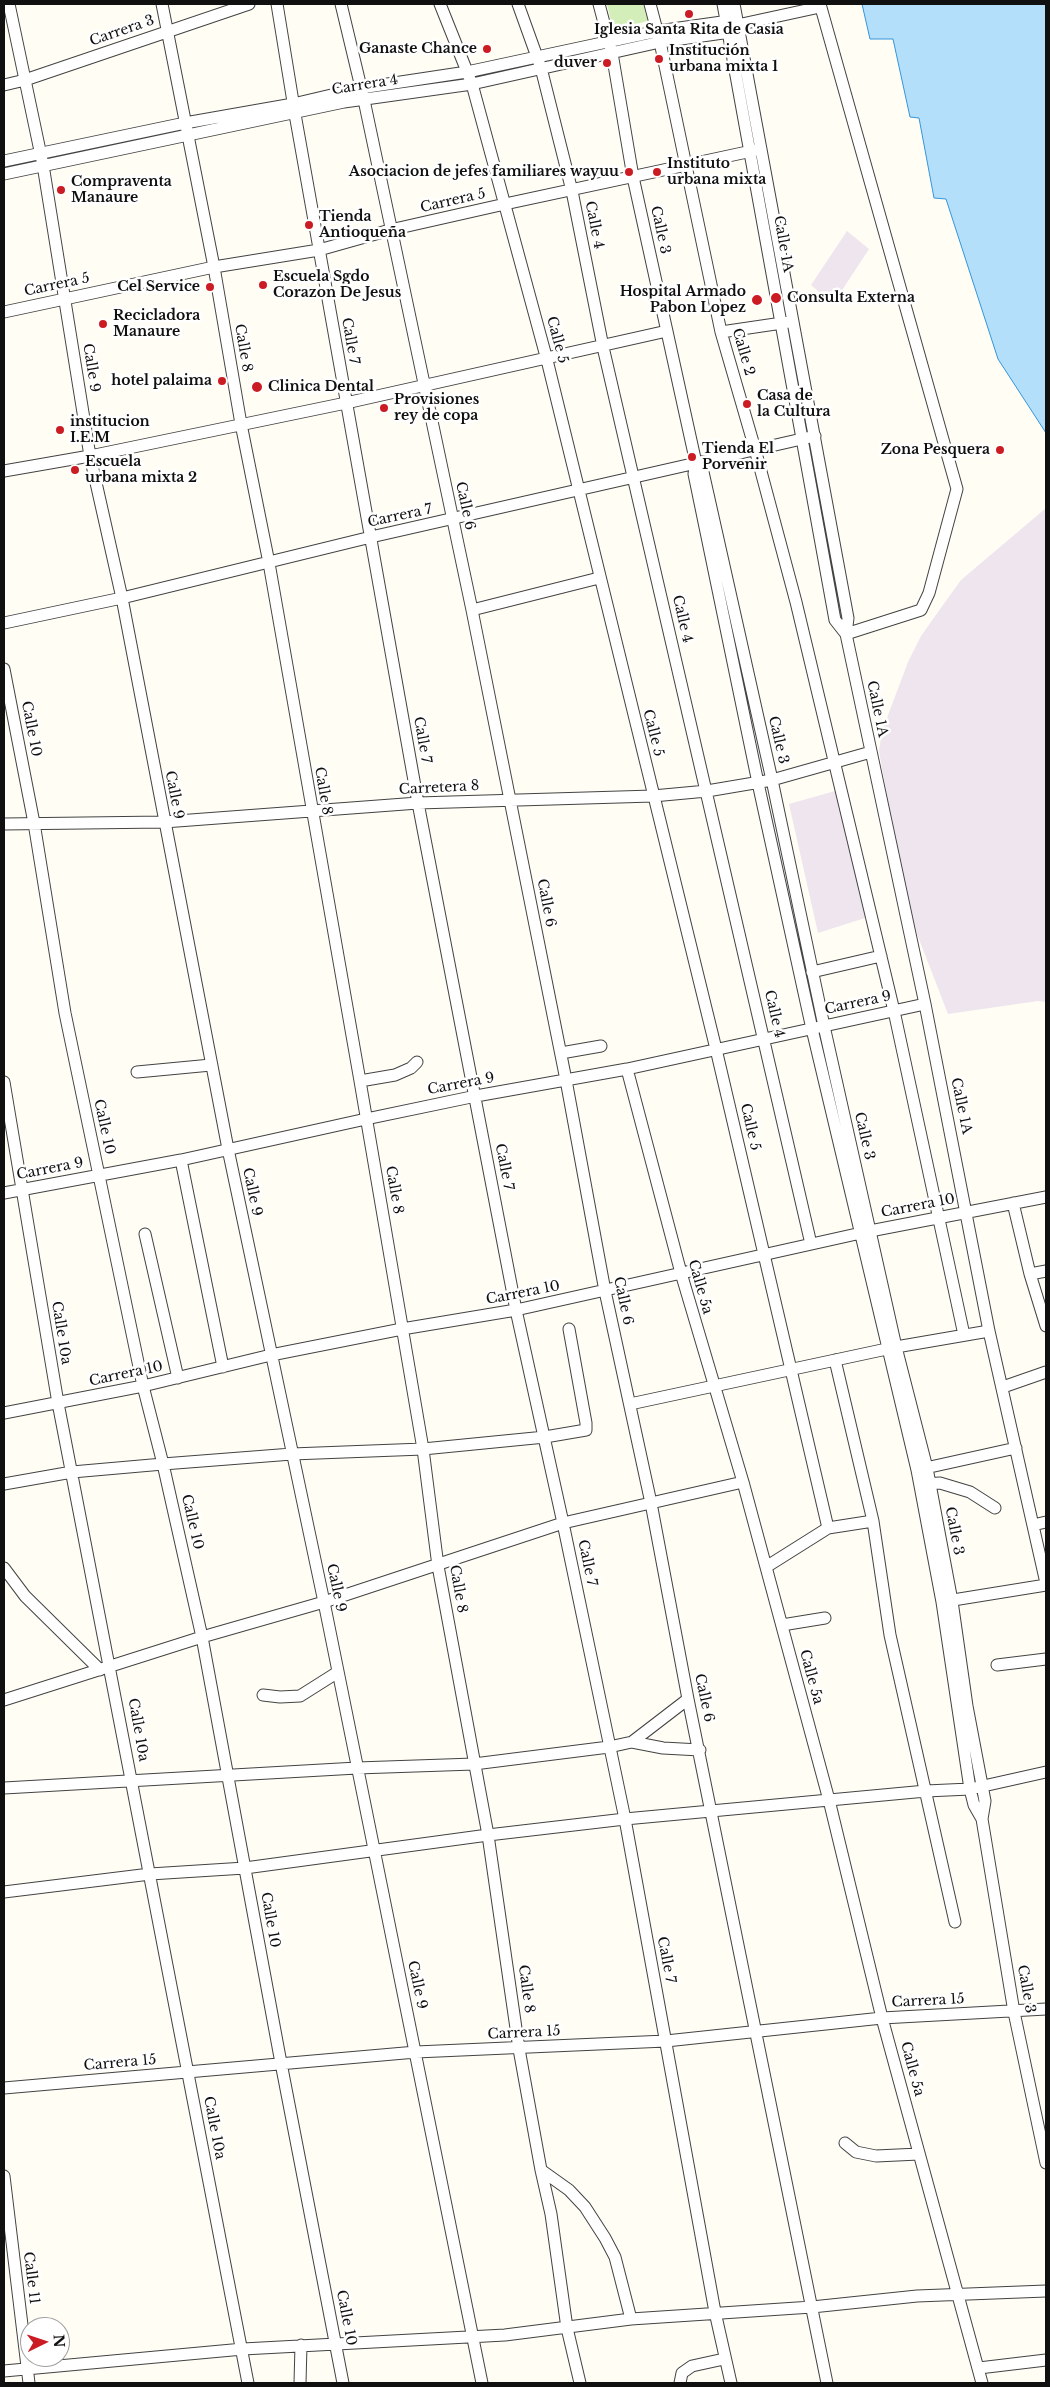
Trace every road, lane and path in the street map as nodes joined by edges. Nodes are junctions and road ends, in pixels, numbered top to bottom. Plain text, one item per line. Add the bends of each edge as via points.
1 (9, 4) edge
2 (162, 4) edge
3 (249, 4) edge
4 (277, 4) edge
5 (341, 4) edge
6 (440, 4) edge
7 (518, 4) edge
8 (599, 4) edge
9 (650, 4) edge
10 (724, 4) edge
11 (734, 4) edge
12 (820, 5) edge
13 (733, 26) junction
14 (168, 31) junction
15 (658, 31) junction
16 (660, 42) junction
17 (611, 47) junction
18 (537, 57) junction
19 (541, 68) junction
20 (467, 72) junction
21 (25, 80) junction
22 (472, 84) junction
23 (4, 85) edge
24 (361, 88) junction
25 (364, 100) junction
26 (294, 109) junction
27 (184, 123) junction
28 (187, 135) junction
29 (756, 150) junction
30 (41, 160) junction
31 (4, 161) edge
32 (685, 166) junction
33 (4, 174) edge
34 (633, 177) junction
35 (572, 191) junction
36 (505, 204) junction
37 (390, 230) junction
38 (319, 250) junction
39 (214, 267) junction
40 (64, 300) junction
41 (4, 312) edge
42 (788, 322) junction
43 (667, 331) junction
44 (721, 332) junction
45 (603, 347) junction
46 (547, 360) junction
47 (423, 386) junction
48 (346, 403) junction
49 (241, 424) junction
50 (815, 436) junction
51 (802, 438) junction
52 (756, 449) junction
53 (90, 456) junction
54 (696, 463) junction
55 (4, 471) edge
56 (634, 478) junction
57 (579, 489) junction
58 (452, 520) junction
59 (371, 537) junction
60 (269, 563) junction
61 (600, 578) junction
62 (122, 598) junction
63 (472, 610) junction
64 (4, 623) edge
65 (846, 634) junction
66 (4, 669) edge
67 (871, 752) junction
68 (834, 764) junction
69 (772, 780) junction
70 (758, 782) junction
71 (707, 791) junction
72 (653, 796) junction
73 (510, 799) junction
74 (418, 803) junction
75 (312, 811) junction
76 (164, 822) junction
77 (34, 823) junction
78 (4, 824) edge
79 (882, 956) junction
80 (812, 972) junction
81 (925, 1004) junction
82 (894, 1011) junction
83 (824, 1026) junction
84 (812, 1029) junction
85 (764, 1039) junction
86 (602, 1046) dead end
87 (716, 1049) junction
88 (561, 1053) junction
89 (418, 1062) dead end
90 (211, 1065) junction
91 (627, 1069) junction
92 (137, 1072) dead end
93 (566, 1080) junction
94 (360, 1081) junction
95 (4, 1082) edge
96 (476, 1096) junction
97 (366, 1119) junction
98 (228, 1149) junction
99 (181, 1160) junction
100 (99, 1175) junction
101 (22, 1189) junction
102 (4, 1193) edge
103 (1046, 1197) edge
104 (1013, 1203) junction
105 (967, 1211) junction
106 (939, 1216) junction
107 (865, 1232) junction
108 (145, 1234) dead end
109 (811, 1244) junction
110 (764, 1255) junction
111 (1046, 1271) edge
112 (680, 1273) junction
113 (1030, 1274) junction
114 (605, 1291) junction
115 (516, 1310) junction
116 (1046, 1326) edge
117 (569, 1328) dead end
118 (402, 1329) junction
119 (989, 1331) junction
120 (964, 1335) junction
121 (892, 1348) junction
122 (270, 1356) junction
123 (835, 1360) junction
124 (223, 1367) junction
125 (791, 1369) junction
126 (1046, 1372) edge
127 (178, 1378) junction
128 (143, 1386) junction
129 (714, 1386) junction
130 (1003, 1387) junction
131 (58, 1403) junction
132 (630, 1404) junction
133 (4, 1413) edge
134 (544, 1437) junction
135 (1016, 1448) junction
136 (423, 1449) junction
137 (292, 1454) junction
138 (163, 1464) junction
139 (922, 1469) junction
140 (72, 1472) junction
141 (743, 1482) junction
142 (4, 1484) edge
143 (925, 1484) junction
144 (651, 1503) junction
145 (995, 1508) dead end
146 (873, 1521) junction
147 (1046, 1522) edge
148 (563, 1523) junction
149 (1033, 1525) junction
150 (828, 1528) junction
151 (438, 1566) junction
152 (766, 1567) junction
153 (4, 1568) edge
154 (1046, 1584) edge
155 (947, 1601) junction
156 (324, 1602) junction
157 (825, 1618) dead end
158 (782, 1625) junction
159 (202, 1636) junction
160 (1046, 1659) edge
161 (997, 1665) dead end
162 (105, 1669) junction
163 (338, 1672) junction
164 (263, 1695) dead end
165 (688, 1699) junction
166 (4, 1700) edge
167 (632, 1742) junction
168 (609, 1747) junction
169 (700, 1750) junction
170 (474, 1764) junction
171 (357, 1768) junction
172 (1046, 1772) edge
173 (227, 1776) junction
174 (131, 1780) junction
175 (976, 1787) junction
176 (4, 1788) edge
177 (926, 1791) junction
178 (829, 1800) junction
179 (712, 1811) junction
180 (624, 1820) junction
181 (488, 1835) junction
182 (373, 1850) junction
183 (245, 1868) junction
184 (150, 1874) junction
185 (4, 1892) edge
186 (955, 1922) dead end
187 (1046, 2009) edge
188 (1014, 2012) junction
189 (882, 2018) junction
190 (755, 2031) junction
191 (666, 2041) junction
192 (519, 2049) junction
193 (416, 2052) junction
194 (281, 2063) junction
195 (188, 2072) junction
196 (4, 2088) edge
197 (845, 2143) dead end
198 (919, 2154) junction
199 (1046, 2163) edge
200 (541, 2170) junction
201 (4, 2176) edge
202 (1046, 2291) edge
203 (958, 2295) junction
204 (812, 2307) junction
205 (714, 2312) junction
206 (631, 2319) junction
207 (567, 2328) junction
208 (471, 2335) junction
209 (336, 2344) junction
210 (301, 2345) junction
211 (243, 2349) junction
212 (724, 2359) junction
213 (1046, 2360) edge
214 (28, 2368) junction
215 (979, 2368) junction
216 (4, 2370) edge
217 (29, 2383) edge
218 (248, 2383) edge
219 (300, 2383) edge
220 (343, 2383) edge
221 (482, 2383) edge
222 (580, 2383) edge
223 (680, 2383) edge
224 (731, 2383) edge
225 (827, 2383) edge
226 (982, 2383) edge

1 - 21 street, Calle 9
2 - 14 street, Calle 8
3 - 14 street, Carrera 3
4 - 26 street, Calle 7
5 - 24 street, Calle 6
6 - 20 street, Calle 5
7 - 18 street, Calle 4
8 - 17 street, Calle 3
9 - 15 street, Calle 2
10 - 13 street, Calle 1A
11 - 13 street, Calle 1A
12 - 13 street, Carrera 4
12 - 65 street via 957,489 929,593 921,610
13 - 15 street, Carrera 4 via 722,22
13 - 16 street, Carrera 4 via 723,33
13 - 29 street, Calle 1A
14 - 21 street, Carrera 3
14 - 27 street, Calle 8
15 - 16 street, Calle 2
15 - 17 street, Carrera 4
16 - 17 street, Carrera 4
16 - 32 street, Calle 2
17 - 18 street, Carrera 4
17 - 19 street, Carrera 4
17 - 34 street, Calle 3
18 - 19 street, Calle 4
18 - 20 street, Carrera 4
19 - 22 street, Carrera 4
19 - 35 street, Calle 4
20 - 22 street, Calle 5
20 - 24 street, Carrera 4
21 - 23 street, Carrera 3
21 - 30 street, Calle 9
22 - 25 street, Carrera 4
22 - 36 street, Calle 5
24 - 25 street, Calle 6
24 - 26 street, Carrera 4
25 - 26 street, Carrera 4
25 - 37 street, Calle 6
26 - 27 street, Carrera 4
26 - 28 street, Carrera 4
26 - 38 street, Calle 7
27 - 28 street, Calle 8
27 - 30 street, Carrera 4
28 - 30 street, Carrera 4
28 - 39 street, Calle 8
29 - 32 street, Carrera 5
29 - 42 street, Calle 1A
30 - 31 street, Carrera 4
30 - 33 street, Carrera 4
30 - 40 street, Calle 9
32 - 34 street, Carrera 5
32 - 44 street, Calle 2
34 - 35 street, Carrera 5
34 - 43 street, Calle 3
35 - 36 street, Carrera 5
35 - 45 street, Calle 4
36 - 37 street, Carrera 5
36 - 46 street, Calle 5
37 - 38 street, Carrera 5
37 - 47 street, Calle 6
38 - 39 street, Carrera 5
38 - 48 street, Calle 7
39 - 40 street, Carrera 5
39 - 49 street, Calle 8
40 - 41 street, Carrera 5
40 - 53 street, Calle 9
42 - 44 street
42 - 50 street, Calle 1A
42 - 51 street, Calle 1A
43 - 45 street
43 - 54 street, Calle 3
44 - 52 street, Calle 2
45 - 46 street
45 - 56 street, Calle 4
46 - 47 street
46 - 57 street, Calle 5
47 - 48 street
47 - 58 street, Calle 6
48 - 49 street
48 - 59 street, Calle 7
49 - 53 street
49 - 60 street, Calle 8
50 - 51 street, Carrera 7
50 - 65 street, Calle 1A via 848,618
51 - 52 street, Carrera 7
51 - 65 street, Calle 1A via 835,620
52 - 54 street, Carrera 7
52 - 68 street, Calle 2
53 - 55 street
53 - 62 street, Calle 9
54 - 56 street, Carrera 7
54 - 69 street, Calle 3 via 703,472
54 - 70 street, Calle 3 via 694,474
56 - 57 street, Carrera 7
56 - 71 street, Calle 4
57 - 58 street, Carrera 7
57 - 61 street, Calle 5
58 - 59 street, Carrera 7
58 - 63 street, Calle 6
59 - 60 street, Carrera 7
59 - 74 street, Calle 7
60 - 62 street, Carrera 7
60 - 75 street, Calle 8
61 - 63 street
61 - 72 street, Calle 5
62 - 64 street, Carrera 7
62 - 76 street, Calle 9
63 - 73 street, Calle 6
65 - 67 street, Calle 1A
66 - 77 street, Calle 10
67 - 68 street, Carretera 8
67 - 81 street, Calle 1A
68 - 69 street, Carretera 8
68 - 79 street, Calle 2
69 - 70 street, Carretera 8
69 - 80 street, Calle 3
70 - 71 street, Carretera 8
70 - 84 street, Calle 3
71 - 72 street, Carretera 8
71 - 85 street, Calle 4
72 - 73 street, Carretera 8
72 - 87 street, Calle 5
73 - 74 street, Carretera 8
73 - 88 street, Calle 6
74 - 75 street, Carretera 8
74 - 96 street, Calle 7
75 - 76 street, Carretera 8
75 - 94 street, Calle 8
76 - 77 street, Carretera 8
76 - 90 street, Calle 9
77 - 78 street, Carretera 8
77 - 100 street, Calle 10 via 65,1014
79 - 80 street
79 - 82 street, Calle 2
80 - 83 street, Calle 3
81 - 82 street, Carrera 9
81 - 105 street, Calle 1A
82 - 83 street, Carrera 9
82 - 106 street, Calle 2
83 - 84 street, Carrera 9
83 - 107 street, Calle 3
84 - 85 street, Carrera 9
84 - 107 street, Calle 3
85 - 87 street, Carrera 9
85 - 109 street, Calle 4
86 - 88 street
87 - 91 street, Carrera 9
87 - 110 street, Calle 5
88 - 93 street, Calle 6
89 - 94 street via 395,1075
90 - 92 street
90 - 98 street, Calle 9
91 - 93 street, Carrera 9
91 - 112 street, Calle 5a
93 - 96 street, Carrera 9
93 - 114 street, Calle 6
94 - 97 street, Calle 8
95 - 101 street, Calle 10a
96 - 97 street, Carrera 9
96 - 115 street, Calle 7
97 - 98 street, Carrera 9
97 - 118 street, Calle 8
98 - 99 street, Carrera 9
98 - 122 street, Calle 9
99 - 100 street, Carrera 9
99 - 124 street
100 - 101 street, Carrera 9
100 - 128 street, Calle 10
101 - 102 street, Carrera 9
101 - 131 street, Calle 10a
103 - 104 street, Carrera 10
104 - 105 street, Carrera 10
104 - 113 street
105 - 106 street, Carrera 10
105 - 119 street, Calle 1A
106 - 107 street, Carrera 10
106 - 120 street, Calle 2
107 - 109 street, Carrera 10
107 - 121 street, Calle 3
108 - 127 street
109 - 110 street, Carrera 10
110 - 112 street, Carrera 10
110 - 125 street, Calle 5
111 - 113 street
112 - 114 street, Carrera 10
112 - 129 street, Calle 5a
113 - 116 street
114 - 115 street, Carrera 10
114 - 132 street, Calle 6
115 - 118 street, Carrera 10
115 - 134 street, Calle 7
117 - 134 street via 587,1428
118 - 122 street, Carrera 10
118 - 136 street, Calle 8
119 - 120 street
119 - 130 street, Calle 1A
120 - 121 street
121 - 123 street
121 - 139 street, Calle 3
122 - 124 street, Carrera 10
122 - 137 street, Calle 9
123 - 125 street
123 - 146 street
124 - 127 street, Carrera 10
125 - 129 street
125 - 150 street, Calle 5
126 - 130 street
127 - 128 street, Carrera 10
128 - 131 street, Carrera 10
128 - 138 street, Calle 10
129 - 132 street
129 - 141 street, Calle 5a
130 - 135 street, Calle 1A
131 - 133 street, Carrera 10
131 - 140 street, Calle 10a
132 - 144 street, Calle 6
134 - 136 street
134 - 148 street, Calle 7
135 - 139 street
135 - 149 street, Calle 1A
136 - 137 street
136 - 151 street, Calle 8
137 - 138 street
137 - 156 street, Calle 9
138 - 140 street
138 - 159 street, Calle 10
139 - 143 street, Calle 3
140 - 142 street
140 - 162 street, Calle 10a
141 - 144 street
141 - 152 street, Calle 5a
143 - 145 street via 940,1483 970,1492
143 - 155 street, Calle 3
144 - 148 street
144 - 165 street, Calle 6
146 - 150 street
146 - 177 street via 890,1635
147 - 149 street
148 - 151 street
148 - 168 street, Calle 7
149 - 154 street, Calle 1A
150 - 152 street
151 - 156 street
151 - 170 street, Calle 8
152 - 158 street, Calle 5a
153 - 162 street via 25,1596
154 - 155 street
155 - 175 street, Calle 3
156 - 159 street
156 - 163 street, Calle 9
157 - 158 street
158 - 178 street, Calle 5a
159 - 162 street
159 - 173 street, Calle 10
160 - 161 street
162 - 166 street
162 - 174 street, Calle 10a
163 - 164 street via 300,1696
163 - 171 street, Calle 9
165 - 167 street
165 - 169 street, Calle 6
167 - 168 street
167 - 169 street
168 - 170 street
168 - 180 street, Calle 7
169 - 179 street, Calle 6
170 - 171 street
170 - 181 street, Calle 8
171 - 173 street
171 - 182 street, Calle 9
172 - 175 street
173 - 174 street
173 - 183 street, Calle 10
174 - 176 street
174 - 184 street, Calle 10a
175 - 177 street
175 - 188 street, Calle 3 via 985,1801 982,1819
177 - 178 street
177 - 186 street
178 - 179 street
178 - 189 street, Calle 5a
179 - 180 street
179 - 190 street, Calle 6
180 - 181 street
180 - 191 street, Calle 7
181 - 182 street
181 - 192 street, Calle 8
182 - 183 street
182 - 193 street, Calle 9
183 - 184 street
183 - 194 street, Calle 10
184 - 185 street
184 - 195 street, Calle 10a
187 - 188 street, Carrera 15
188 - 189 street, Carrera 15
188 - 199 street, Calle 3
189 - 190 street, Carrera 15
189 - 198 street, Calle 5a
190 - 191 street, Carrera 15
190 - 204 street, Calle 6
191 - 192 street, Carrera 15
191 - 205 street, Calle 7
192 - 193 street, Carrera 15
192 - 200 street, Calle 8
193 - 194 street, Carrera 15
193 - 208 street, Calle 9
194 - 195 street, Carrera 15
194 - 209 street, Calle 10
195 - 196 street, Carrera 15
195 - 211 street, Calle 10a
197 - 198 street via 856,2152 876,2156
198 - 203 street, Calle 5a
200 - 206 street via 586,2207 605,2238 617,2264
200 - 207 street, Calle 8 via 551,2214
201 - 214 street, Calle 11
202 - 203 street
203 - 204 street
203 - 215 street, Calle 5a
204 - 205 street
204 - 225 street, Calle 6
205 - 206 street
205 - 212 street, Calle 7
206 - 207 street
207 - 208 street
207 - 222 street, Calle 8
208 - 209 street
208 - 221 street, Calle 9
209 - 210 street
209 - 220 street, Calle 10
210 - 211 street
210 - 219 street
211 - 214 street
211 - 218 street, Calle 10a
212 - 223 street via 692,2366 682,2373
212 - 224 street, Calle 7
213 - 215 street
214 - 216 street
214 - 217 street, Calle 11
215 - 226 street, Calle 5a

